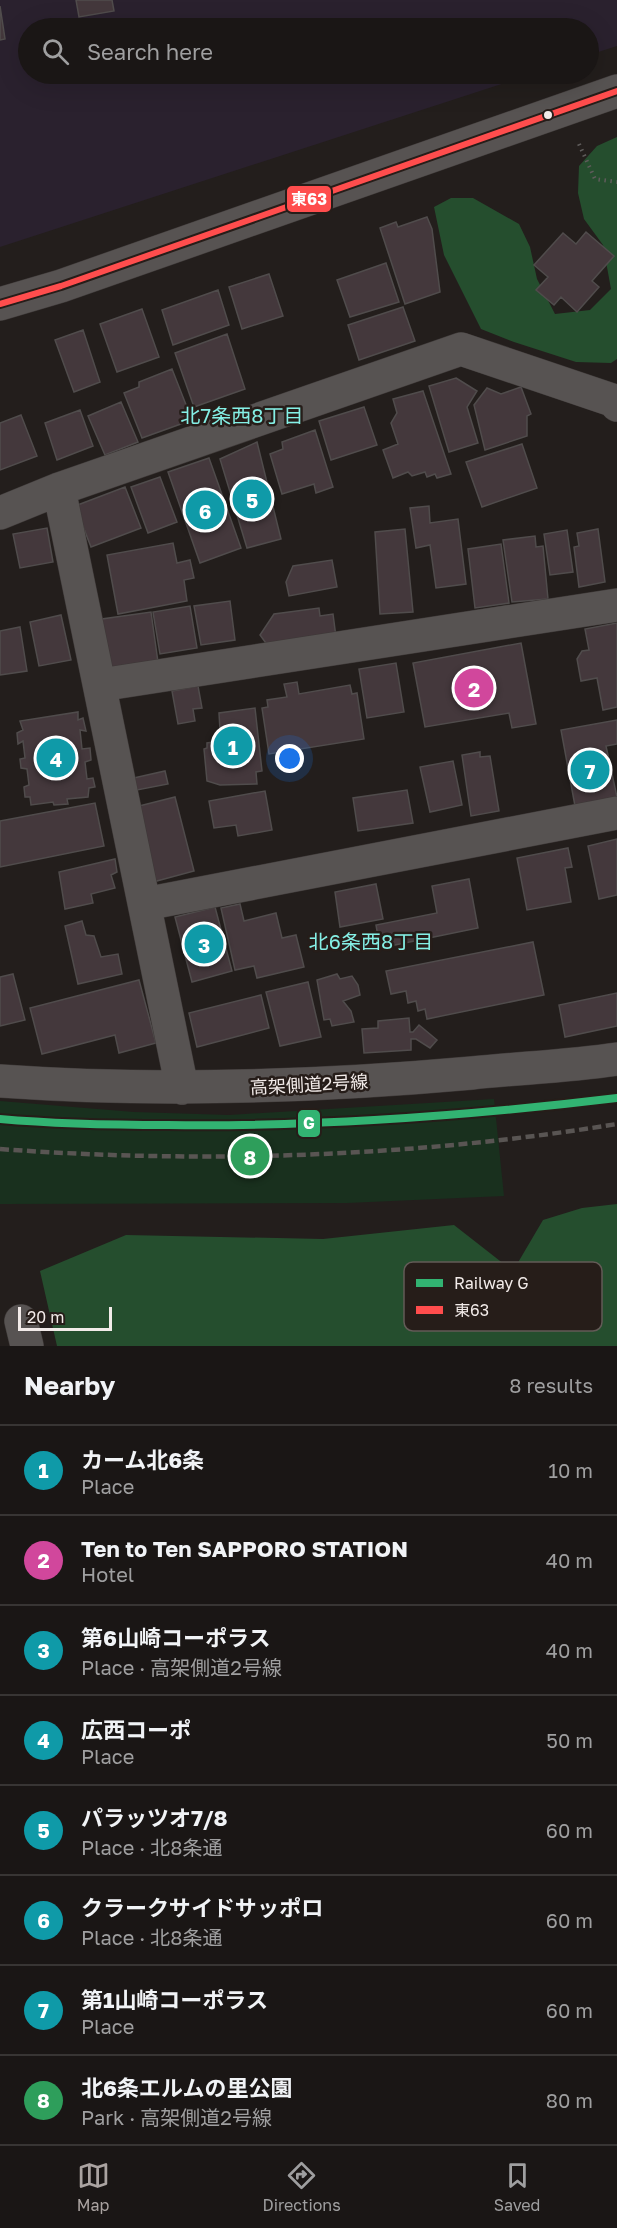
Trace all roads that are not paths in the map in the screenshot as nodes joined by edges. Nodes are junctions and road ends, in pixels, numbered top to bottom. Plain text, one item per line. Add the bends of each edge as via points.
1 (617, 91) edge
2 (0, 304) edge
3 (616, 402) edge
4 (59, 489) junction
5 (0, 513) edge
6 (617, 605) edge
7 (100, 686) junction
8 (617, 813) edge
9 (145, 904) junction
10 (617, 1059) edge
11 (0, 1081) edge
12 (182, 1088) junction

1 - 2 street
3 - 4 street via 461,349
4 - 5 street
4 - 7 street
6 - 7 street
7 - 9 street
8 - 9 street
9 - 12 street
10 - 12 street, 高架側道2号線 via 414,1078
11 - 12 street, 高架側道2号線

